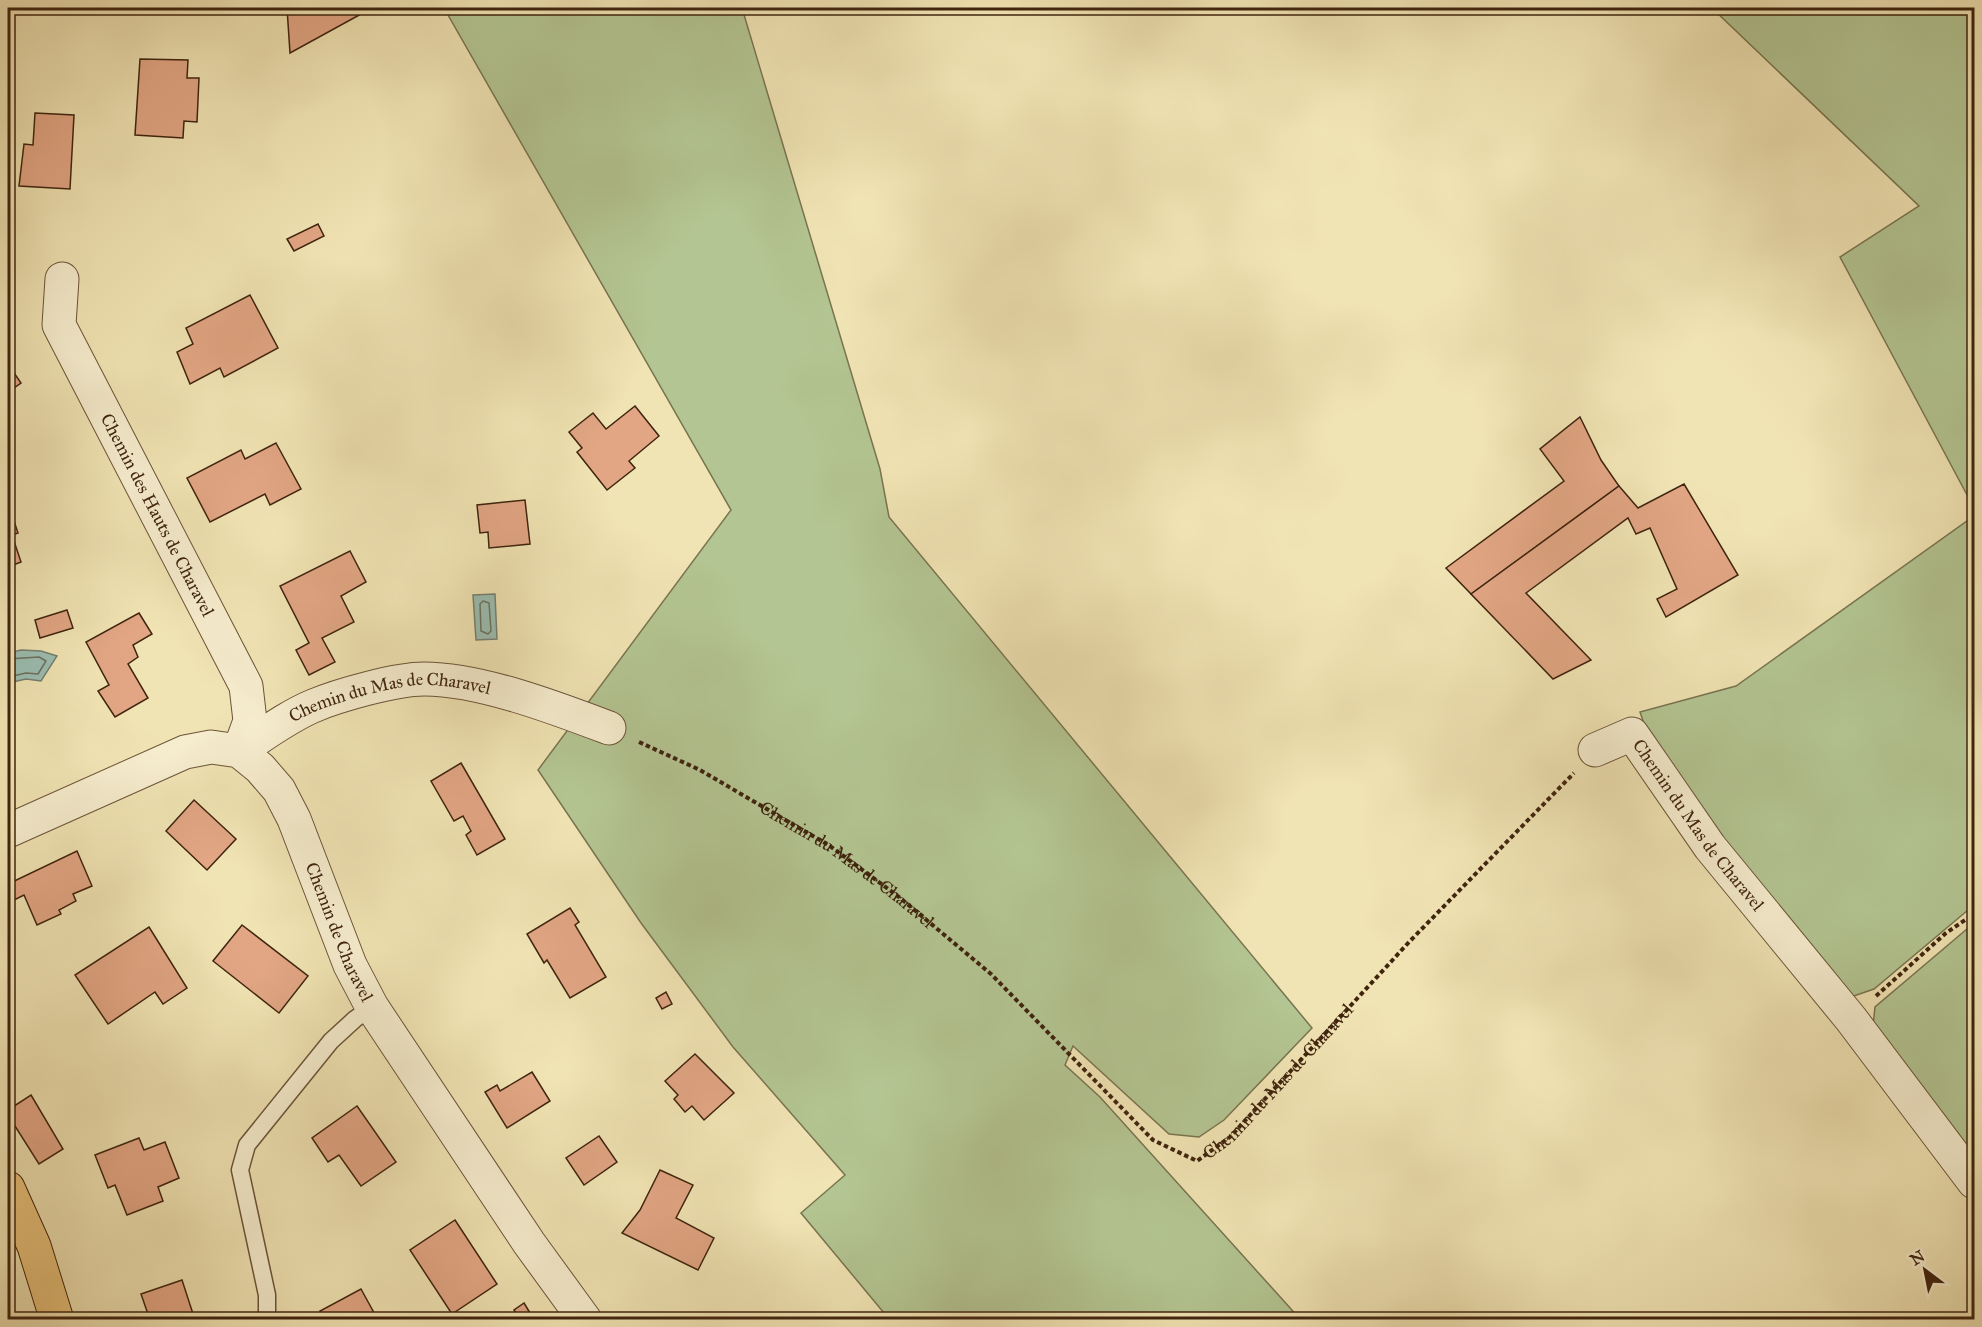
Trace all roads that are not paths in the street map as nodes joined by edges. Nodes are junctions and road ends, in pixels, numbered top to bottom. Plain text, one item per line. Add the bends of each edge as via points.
1 (62, 279) dead end
2 (609, 728) road end
3 (1595, 750) road end
4 (238, 751) junction
5 (8, 831) edge
6 (372, 1007) junction
7 (1974, 1182) edge
8 (8, 1188) edge
9 (57, 1320) edge
10 (267, 1320) edge
11 (585, 1320) edge

1 - 4 street, Chemin des Hauts de Charavel via 59,325 246,686 250,721
2 - 4 street, Chemin du Mas de Charavel via 467,684 422,679 312,706
3 - 7 street, Chemin du Mas de Charavel via 1632,734 1710,847 1851,1019
4 - 5 street via 211,747 185,752
4 - 6 street, Chemin de Charavel via 279,790 350,965
6 - 10 lane via 331,1041 247,1145 240,1170 267,1295
6 - 11 street, Chemin de Charavel
8 - 9 main road via 34,1246

